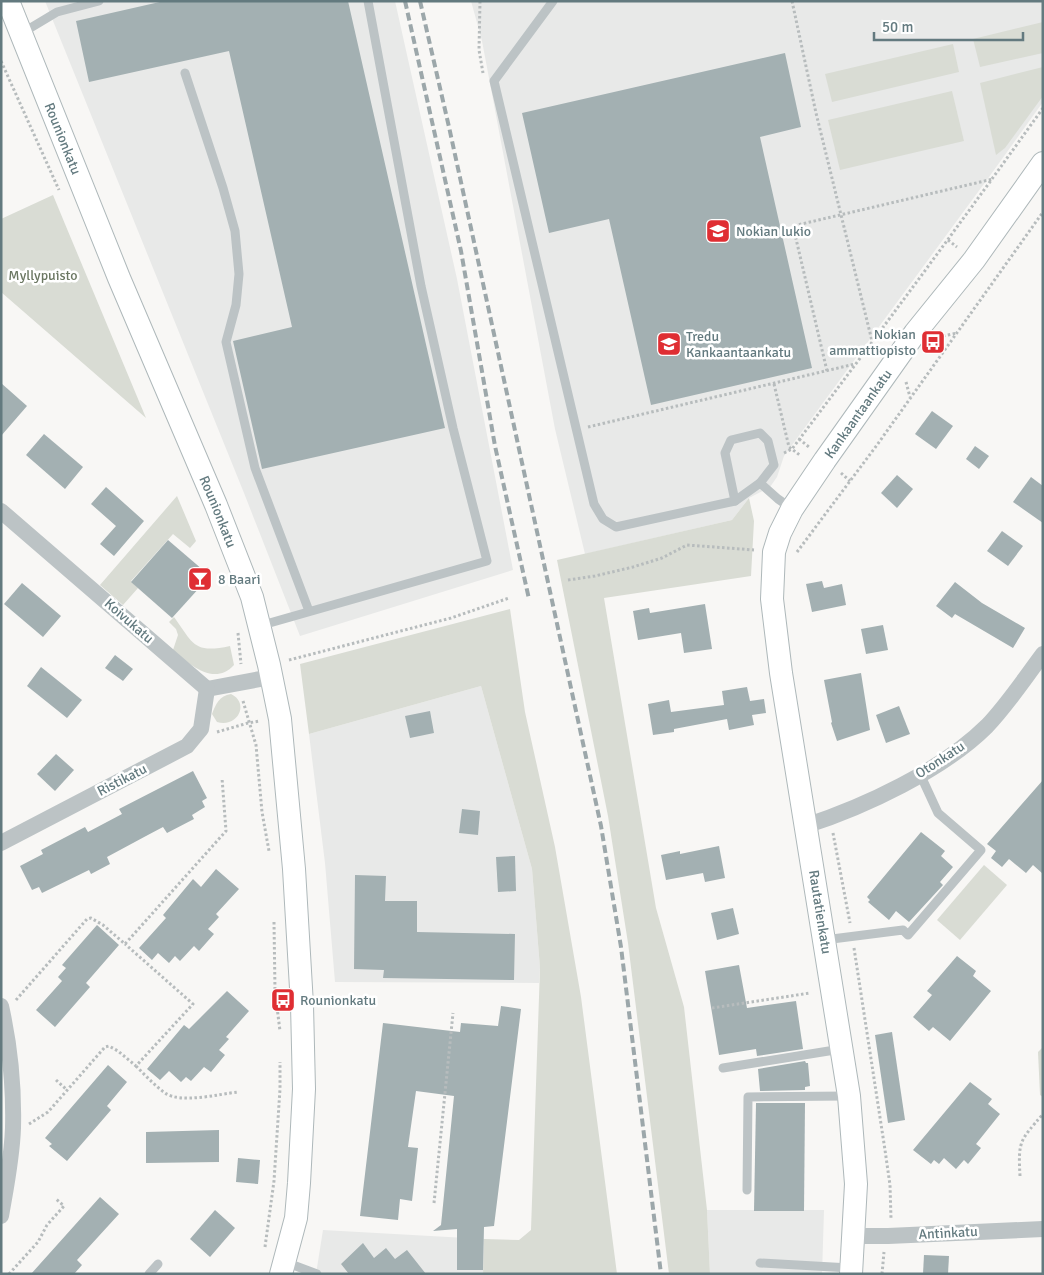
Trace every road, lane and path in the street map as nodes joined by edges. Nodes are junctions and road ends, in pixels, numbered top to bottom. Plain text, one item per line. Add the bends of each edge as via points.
1 (8, 1) edge
2 (99, 1) edge
3 (368, 1) edge
4 (553, 1) edge
5 (792, 1) edge
6 (22, 33) junction
7 (185, 73) dead end
8 (1043, 108) edge
9 (1043, 163) edge
10 (993, 179) junction
11 (1043, 212) edge
12 (840, 215) junction
13 (872, 341) junction
14 (856, 364) junction
15 (827, 371) junction
16 (774, 384) junction
17 (578, 429) junction
18 (799, 439) junction
19 (809, 447) dead end
20 (792, 449) junction
21 (801, 456) dead end
22 (772, 458) junction
23 (760, 483) junction
24 (735, 501) junction
25 (792, 509) junction
26 (1, 511) edge
27 (785, 553) junction
28 (568, 580) dead end
29 (509, 598) dead end
30 (309, 611) junction
31 (259, 626) junction
32 (1043, 654) edge
33 (270, 671) junction
34 (207, 689) junction
35 (248, 723) dead end
36 (213, 734) dead end
37 (920, 774) junction
38 (222, 778) dead end
39 (806, 826) junction
40 (1, 843) edge
41 (824, 940) junction
42 (125, 944) junction
43 (810, 993) dead end
44 (712, 1008) dead end
45 (2, 1011) edge
46 (454, 1012) dead end
47 (842, 1049) junction
48 (136, 1066) junction
49 (723, 1068) dead end
50 (56, 1080) dead end
51 (67, 1090) junction
52 (238, 1092) dead end
53 (849, 1096) junction
54 (1043, 1114) edge
55 (13, 1128) junction
56 (1020, 1176) dead end
57 (747, 1190) dead end
58 (56, 1198) dead end
59 (434, 1203) dead end
60 (1, 1216) edge
61 (1043, 1228) edge
62 (854, 1236) junction
63 (760, 1263) dead end
64 (158, 1264) dead end
65 (285, 1270) edge
66 (851, 1271) edge
67 (9, 1274) edge
68 (149, 1274) edge
69 (317, 1274) edge

1 - 6 main road, Rounionkatu
2 - 6 lane via 57,12
3 - 30 lane via 421,286 487,561
4 - 17 lane via 494,82
5 - 12 path
6 - 31 main road, Rounionkatu via 118,278 216,505 252,597
7 - 30 lane via 235,231 239,274 236,305 226,342 246,429 255,468
8 - 10 path
9 - 25 main road, Kankaantaankatu via 974,260 916,333
10 - 12 path
10 - 13 path
11 - 27 path via 888,429
12 - 13 path
12 - 15 path via 793,226
13 - 14 path
14 - 15 path
14 - 18 path
15 - 16 path
16 - 17 path
16 - 20 path
17 - 24 lane via 594,504 603,519 616,527
18 - 19 path
18 - 20 path
20 - 21 path
20 - 22 path
22 - 23 lane via 774,465
22 - 24 lane via 768,441 760,433 730,440 725,453
23 - 24 lane
23 - 25 lane
25 - 27 main road, Kankaantaankatu via 780,533
26 - 34 street, Koivukatu
27 - 28 path via 687,545 633,568
27 - 39 main road, Rautatienkatu via 772,599
29 - 33 path via 451,618 324,650
30 - 31 lane
31 - 33 main road, Rounionkatu
32 - 37 street, Otonkatu via 987,726 943,761
33 - 34 street
33 - 65 main road, Rounionkatu via 280,719 294,869 304,1089 296,1218
34 - 40 street, Ristikatu via 201,729 187,746
35 - 36 path
37 - 39 street, Otonkatu via 896,788
37 - 41 lane via 938,813 981,850 908,935 903,930
38 - 42 path via 226,831
39 - 41 main road, Rautatienkatu
41 - 47 main road, Rautatienkatu
42 - 45 path via 103,924 87,919
42 - 48 path via 193,1004
43 - 44 path
45 - 55 street via 10,1056
46 - 59 path
47 - 49 lane
47 - 53 main road, Rautatienkatu
48 - 51 path via 118,1051 105,1047
48 - 52 path via 174,1097
50 - 51 path
51 - 55 path via 38,1120
53 - 57 lane via 748,1097
53 - 62 main road, Rautatienkatu via 856,1184
54 - 56 path via 1023,1138 1019,1150
55 - 60 street
58 - 67 path via 64,1206
61 - 62 street, Antinkatu
62 - 66 main road, Rautatienkatu
63 - 66 lane
64 - 68 lane
65 - 69 lane

